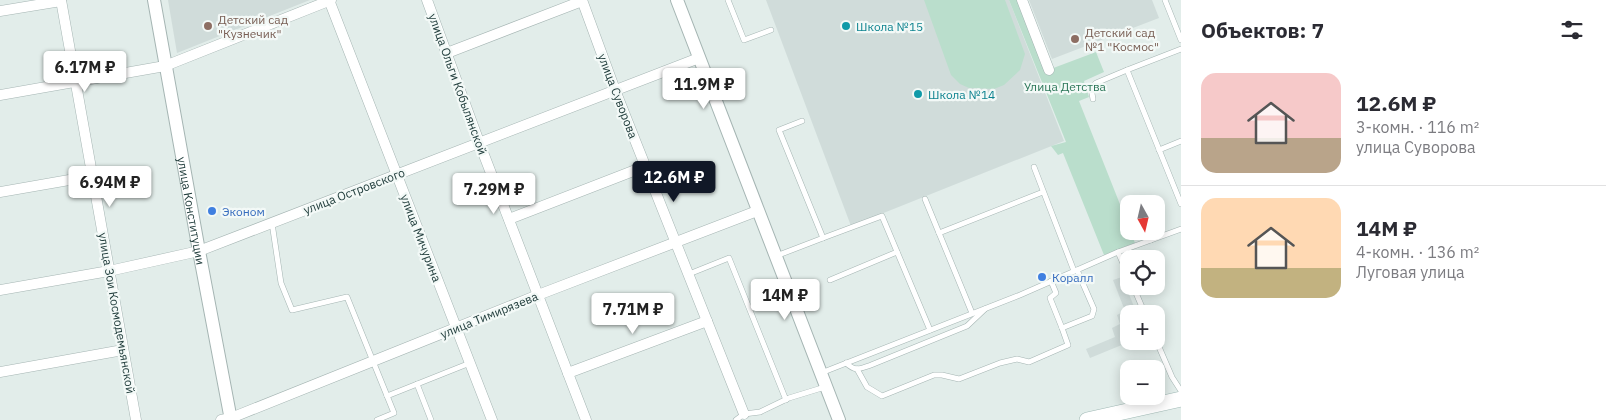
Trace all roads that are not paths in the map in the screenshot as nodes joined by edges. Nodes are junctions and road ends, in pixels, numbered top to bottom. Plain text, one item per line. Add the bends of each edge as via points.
1 (61, 0) edge
2 (154, 0) edge
3 (330, 0) edge
4 (427, 0) edge
5 (677, 0) edge
6 (728, 0) edge
7 (1022, 0) edge
8 (1165, 0) edge
9 (582, 1) edge
10 (0, 11) edge
11 (771, 30) dead end
12 (1181, 40) edge
13 (1181, 49) edge
14 (446, 53) junction
15 (699, 58) junction
16 (165, 66) junction
17 (1049, 70) dead end
18 (1127, 70) junction
19 (75, 82) junction
20 (615, 90) junction
21 (0, 95) edge
22 (1093, 99) dead end
23 (802, 121) dead end
24 (1181, 141) edge
25 (479, 142) junction
26 (1159, 150) junction
27 (646, 166) junction
28 (1034, 167) dead end
29 (397, 174) junction
30 (92, 176) junction
31 (0, 192) edge
32 (1043, 192) junction
33 (925, 199) dead end
34 (1181, 204) edge
35 (757, 211) junction
36 (509, 219) junction
37 (272, 223) junction
38 (1181, 229) edge
39 (939, 233) junction
40 (1165, 235) edge
41 (823, 238) junction
42 (1151, 240) edge
43 (676, 242) junction
44 (198, 251) junction
45 (897, 252) junction
46 (1118, 252) junction
47 (775, 256) junction
48 (1120, 257) edge
49 (1076, 270) junction
50 (109, 271) junction
51 (689, 274) junction
52 (830, 280) dead end
53 (1051, 281) junction
54 (0, 290) edge
55 (538, 295) junction
56 (987, 307) junction
57 (972, 313) junction
58 (707, 321) junction
59 (1062, 328) junction
60 (456, 329) junction
61 (930, 330) junction
62 (124, 350) junction
63 (1160, 350) edge
64 (373, 362) junction
65 (470, 363) junction
66 (846, 363) junction
67 (857, 369) junction
68 (0, 372) edge
69 (568, 373) junction
70 (820, 373) junction
71 (417, 384) junction
72 (826, 387) junction
73 (1181, 391) edge
74 (387, 396) junction
75 (1181, 399) edge
76 (786, 400) junction
77 (740, 417) edge
78 (228, 419) edge
79 (136, 420) edge
80 (377, 420) edge
81 (432, 420) edge
82 (492, 420) edge
83 (586, 420) edge
84 (839, 420) edge
85 (1087, 420) edge

1 - 10 street
1 - 19 street, улица Зои Космодемьянской
2 - 16 street, улица Конституции
3 - 16 street
3 - 29 street, улица Мичурина
4 - 14 street, улица Ольги Кобылянской
5 - 15 street
6 - 11 lane via 744,40
7 - 17 street
8 - 12 lane
9 - 14 street
9 - 20 street, улица Суворова
13 - 18 lane
14 - 25 street, улица Ольги Кобылянской
15 - 20 street, улица Островского
15 - 35 street
16 - 19 street
16 - 44 street, улица Конституции
18 - 22 lane via 1096,83 1091,88
18 - 26 lane
19 - 21 street
19 - 30 street, улица Зои Космодемьянской
20 - 25 street, улица Островского
20 - 27 street, улица Суворова
23 - 41 lane via 779,130
24 - 26 lane
25 - 29 street, улица Островского
25 - 36 street, улица Ольги Кобылянской
26 - 34 lane
27 - 36 street
27 - 43 street, улица Суворова
28 - 32 lane
29 - 37 street, улица Островского
29 - 60 street, улица Мичурина
30 - 31 street
30 - 50 street, улица Зои Космодемьянской
32 - 39 lane
32 - 49 lane
33 - 39 lane
35 - 43 street, улица Тимирязева
35 - 47 street
36 - 55 street, улица Ольги Кобылянской
37 - 44 street, улица Островского
37 - 64 lane via 281,283 292,310 346,297
38 - 40 lane
39 - 57 lane
41 - 45 lane via 882,216
41 - 47 lane
42 - 46 lane
43 - 51 street, улица Суворова
43 - 55 street, улица Тимирязева
44 - 50 street, улица Островского
44 - 78 street, улица Конституции
45 - 52 lane
45 - 61 lane
46 - 48 lane
46 - 49 lane
47 - 70 street
49 - 53 lane
49 - 59 lane via 1094,309 1092,316
50 - 54 street, улица Островского
50 - 62 street, улица Зои Космодемьянской
51 - 58 street, улица Суворова
51 - 76 lane via 729,258
53 - 56 lane
53 - 59 lane via 1056,293 1050,298
55 - 60 street, улица Тимирязева
55 - 69 street, улица Ольги Кобылянской
56 - 57 lane
56 - 67 lane via 967,326
57 - 61 lane
58 - 69 street
58 - 77 street, улица Суворова
59 - 67 lane via 1068,345 1029,362 1017,358 958,379 934,375 882,396 867,387
60 - 64 street, улица Тимирязева
60 - 65 street, улица Мичурина
61 - 66 lane
62 - 68 street
62 - 79 street, улица Зои Космодемьянской
63 - 73 lane
64 - 74 lane
64 - 78 street, улица Тимирязева
65 - 71 lane
65 - 82 street, улица Мичурина
66 - 67 lane
66 - 70 lane
69 - 83 street, улица Ольги Кобылянской
70 - 72 street
71 - 74 lane
71 - 81 lane
72 - 76 lane
72 - 84 street
74 - 80 lane via 394,413
75 - 85 main road
76 - 77 lane

